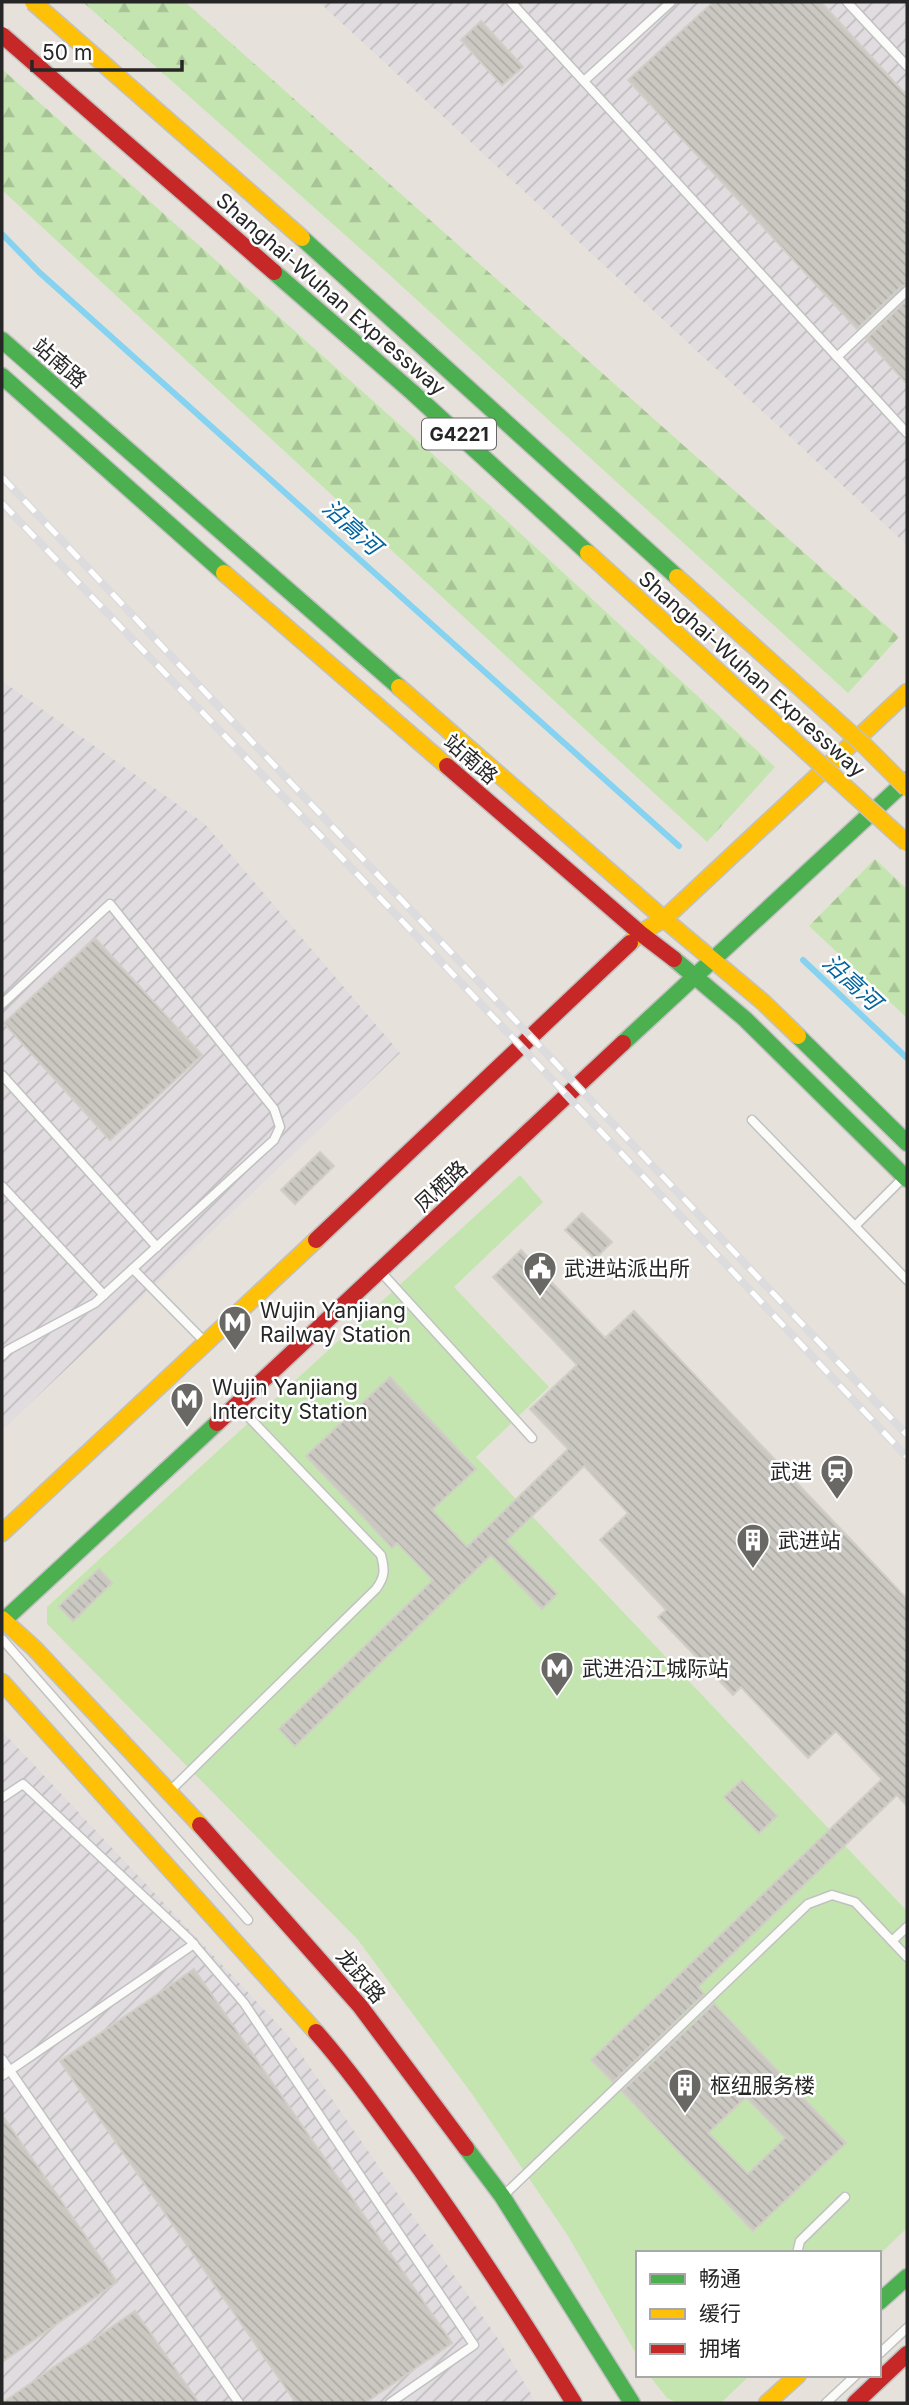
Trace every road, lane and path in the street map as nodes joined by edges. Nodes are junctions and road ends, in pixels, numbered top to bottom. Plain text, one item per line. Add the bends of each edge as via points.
1 (33, 2) edge
2 (511, 2) edge
3 (671, 2) edge
4 (846, 2) edge
5 (2, 36) edge
6 (907, 66) edge
7 (584, 81) junction
8 (907, 291) edge
9 (2, 340) edge
10 (837, 357) junction
11 (2, 376) edge
12 (907, 433) edge
13 (907, 692) edge
14 (907, 780) edge
15 (907, 788) edge
16 (907, 843) edge
17 (664, 919) junction
18 (640, 933) junction
19 (712, 958) junction
20 (696, 976) junction
21 (2, 1004) edge
22 (2, 1075) edge
23 (752, 1120) dead end
24 (907, 1143) edge
25 (906, 1178) edge
26 (2, 1186) edge
27 (855, 1226) junction
28 (157, 1247) junction
29 (133, 1269) junction
30 (380, 1271) junction
31 (907, 1280) edge
32 (104, 1295) junction
33 (205, 1343) junction
34 (2, 1356) edge
35 (236, 1404) junction
36 (532, 1438) dead end
37 (2, 1533) edge
38 (2, 1621) edge
39 (2, 1639) edge
40 (2, 1682) edge
41 (169, 1792) junction
42 (2, 1798) edge
43 (248, 1920) dead end
44 (907, 1927) edge
45 (892, 1941) junction
46 (194, 1944) junction
47 (907, 1957) edge
48 (2, 2059) edge
49 (10, 2070) junction
50 (2, 2076) edge
51 (502, 2196) junction
52 (845, 2197) dead end
53 (798, 2251) edge
54 (907, 2277) edge
55 (881, 2300) edge
56 (907, 2329) edge
57 (881, 2352) edge
58 (907, 2354) edge
59 (796, 2377) edge
60 (854, 2377) edge
61 (239, 2403) edge
62 (390, 2403) edge
63 (574, 2403) edge
64 (632, 2403) edge
65 (768, 2403) edge
66 (826, 2403) edge
67 (855, 2403) edge

1 - 15 main road, Shanghai-Wuhan Expressway / G4221, bridge via 259,199
2 - 7 lane
3 - 7 lane
4 - 6 lane
5 - 16 main road, Shanghai-Wuhan Expressway / G4221, bridge via 412,391
7 - 10 lane
8 - 10 lane
9 - 17 main road, 站南路
10 - 12 lane
11 - 18 main road, 站南路 via 173,530
13 - 17 main road
14 - 19 main road, 凤栖路
17 - 18 main road
17 - 19 main road, 站南路
18 - 20 main road, 站南路
18 - 33 main road
19 - 20 main road, 凤栖路
19 - 24 main road, 站南路
20 - 25 main road, 站南路
20 - 30 main road, 凤栖路
21 - 28 lane via 110,904 274,1108 280,1127 274,1140
22 - 28 lane
23 - 27 lane
25 - 27 lane
26 - 32 lane
27 - 31 lane
28 - 29 lane
29 - 32 lane
29 - 33 lane
30 - 35 main road, 凤栖路
30 - 36 lane
32 - 34 lane
33 - 37 main road
35 - 38 main road, 凤栖路
35 - 41 lane via 381,1555 383,1580
38 - 41 main road, 龙跃路 via 34,1648
39 - 43 lane
40 - 63 main road via 341,2061 431,2183
41 - 51 main road, 龙跃路 via 360,2006
42 - 46 lane via 23,1784
44 - 45 lane
45 - 47 lane
45 - 51 lane via 855,1902 832,1895 808,1904
46 - 49 lane
46 - 62 lane via 244,2003 474,2345
48 - 49 lane
49 - 50 lane
49 - 61 lane
51 - 64 main road, 龙跃路
52 - 53 lane via 800,2241
54 - 55 main road
56 - 57 lane
58 - 67 main road
59 - 65 main road
60 - 66 lane

